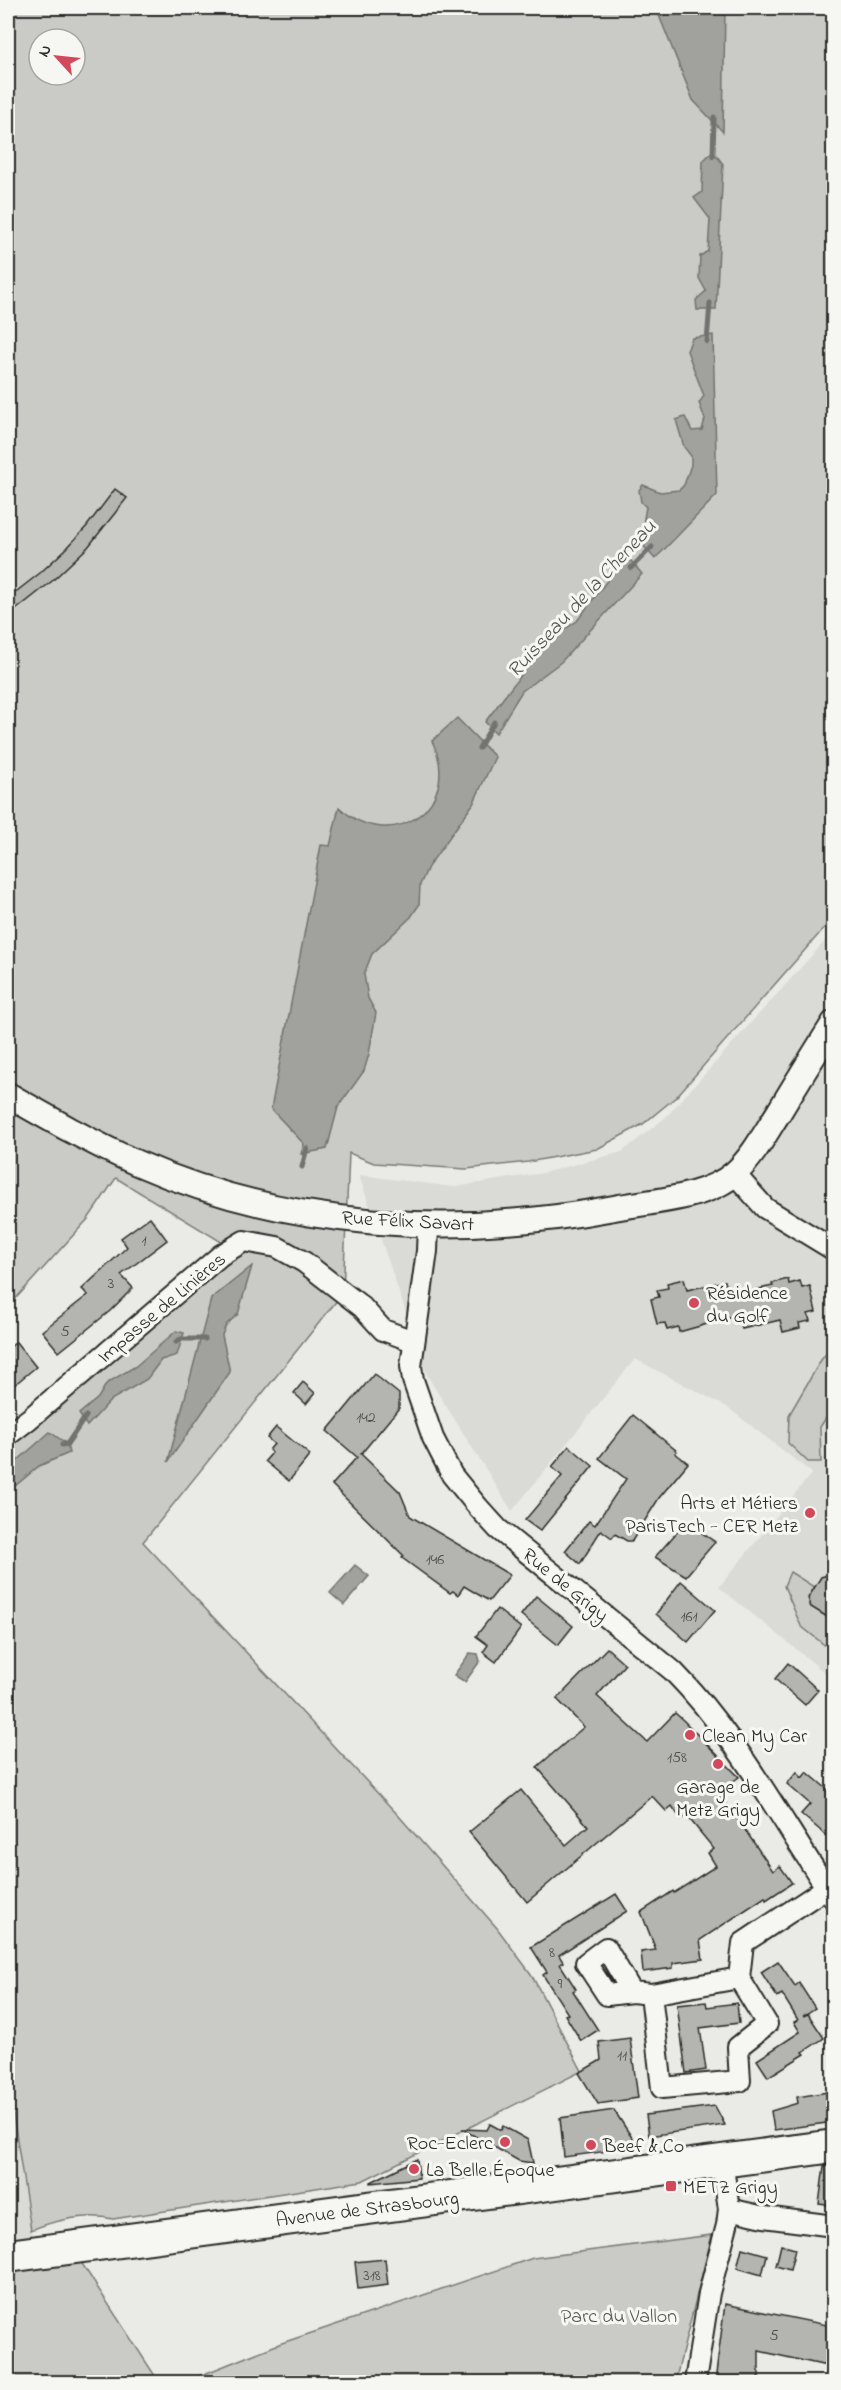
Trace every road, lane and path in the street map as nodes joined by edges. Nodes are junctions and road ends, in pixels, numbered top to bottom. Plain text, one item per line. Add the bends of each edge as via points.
1 (834, 1023) edge
2 (8, 1095) edge
3 (734, 1173) junction
4 (428, 1226) junction
5 (834, 1250) edge
6 (413, 1341) junction
7 (8, 1435) edge
8 (830, 1893) edge
9 (739, 1978) junction
10 (834, 2146) edge
11 (722, 2161) junction
12 (729, 2209) junction
13 (834, 2226) edge
14 (8, 2256) edge
15 (695, 2382) edge

1 - 3 street, Rue Félix Savart via 752,1154
2 - 4 street, Rue Félix Savart via 74,1133 177,1178 267,1205 327,1216
3 - 4 street, Rue Félix Savart via 697,1193 567,1217
3 - 5 street via 765,1208
4 - 6 street, Rue de Grigy
6 - 7 street, Impasse de Linières via 383,1330 362,1307 304,1262 277,1247 244,1241 221,1255
6 - 8 street, Rue de Grigy via 413,1380 433,1438 452,1475 498,1529 673,1671 698,1696
8 - 9 street via 743,1943
9 - 9 street via 641,1993 662,2088 740,2081 738,2047 767,2024
10 - 11 main road, Avenue de Strasbourg
11 - 12 street
11 - 14 main road, Avenue de Strasbourg
12 - 13 street
12 - 15 street via 709,2293

